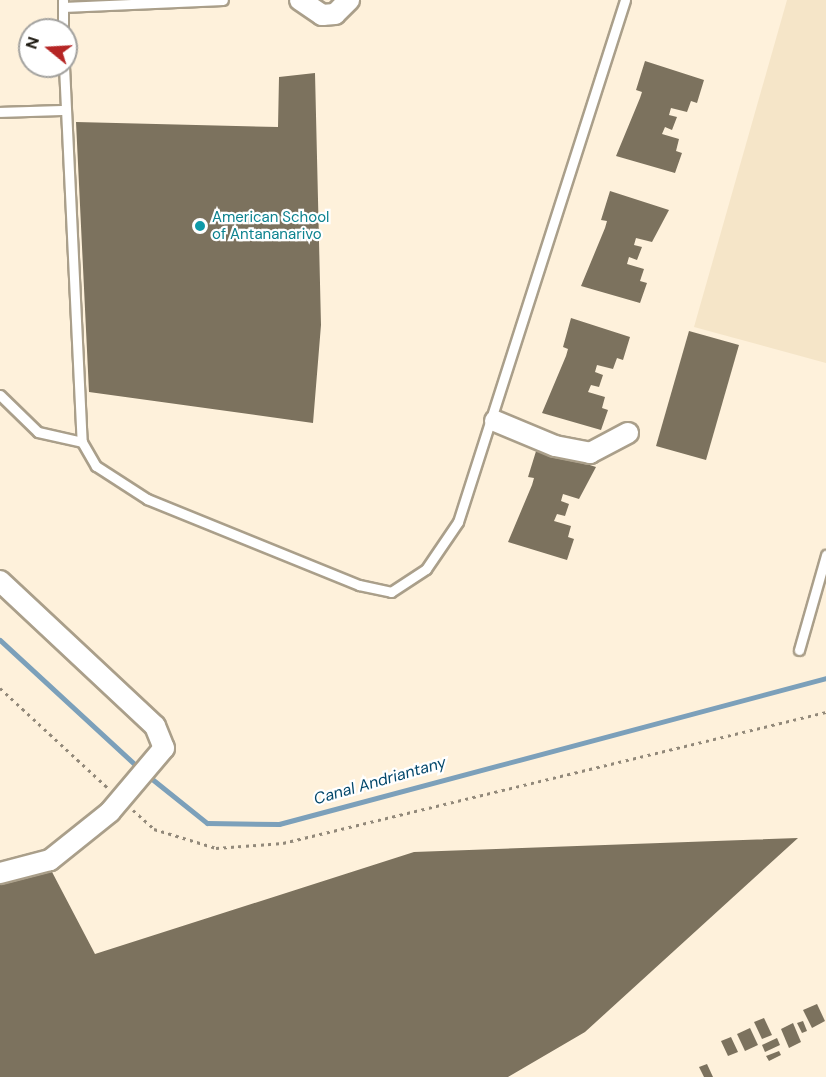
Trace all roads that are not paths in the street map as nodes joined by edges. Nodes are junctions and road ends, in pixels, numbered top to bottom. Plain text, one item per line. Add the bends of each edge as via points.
1 (223, 0) edge
2 (300, 0) edge
3 (349, 0) edge
4 (625, 0) edge
5 (63, 3) edge
6 (64, 78) edge
7 (65, 110) junction
8 (0, 112) edge
9 (0, 395) edge
10 (495, 421) junction
11 (628, 433) dead end
12 (82, 442) junction
13 (826, 555) edge
14 (0, 581) edge
15 (799, 650) dead end
16 (0, 873) edge

1 - 5 lane
2 - 3 street via 322,15 335,14
4 - 10 lane
6 - 7 lane
7 - 8 lane
7 - 12 lane
9 - 12 lane via 38,432
10 - 11 street via 555,446 590,453
10 - 12 lane via 459,522 426,569 391,592 359,585 147,499 96,466
13 - 15 lane
14 - 16 street via 155,726 164,748 120,799 50,860

